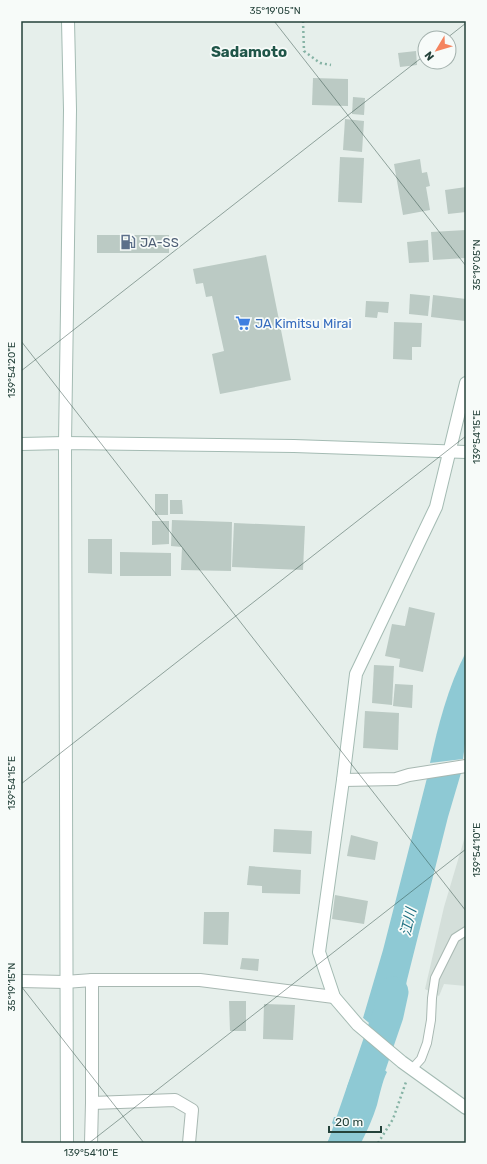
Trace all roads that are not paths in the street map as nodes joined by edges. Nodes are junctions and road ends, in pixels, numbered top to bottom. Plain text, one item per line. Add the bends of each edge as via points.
1 (68, 21) edge
2 (466, 383) edge
3 (65, 443) junction
4 (21, 444) edge
5 (450, 451) junction
6 (466, 452) edge
7 (466, 766) edge
8 (343, 780) junction
9 (466, 931) edge
10 (92, 980) junction
11 (21, 981) edge
12 (65, 982) junction
13 (334, 997) junction
14 (407, 1065) junction
15 (92, 1102) junction
16 (466, 1108) edge
17 (67, 1143) edge
18 (91, 1143) edge
19 (189, 1143) edge

1 - 3 street via 70,110
2 - 5 street
3 - 4 street
3 - 5 street
3 - 12 street
5 - 6 street
5 - 8 street via 436,507 356,674
7 - 8 street via 396,779
8 - 13 street via 319,952
9 - 14 lane via 455,938 435,978 428,1043 421,1059
10 - 12 street
10 - 13 street via 200,980
10 - 15 street
11 - 12 street
12 - 17 street
13 - 14 street via 358,1025
14 - 16 street
15 - 18 street
15 - 19 street via 175,1100 192,1110

